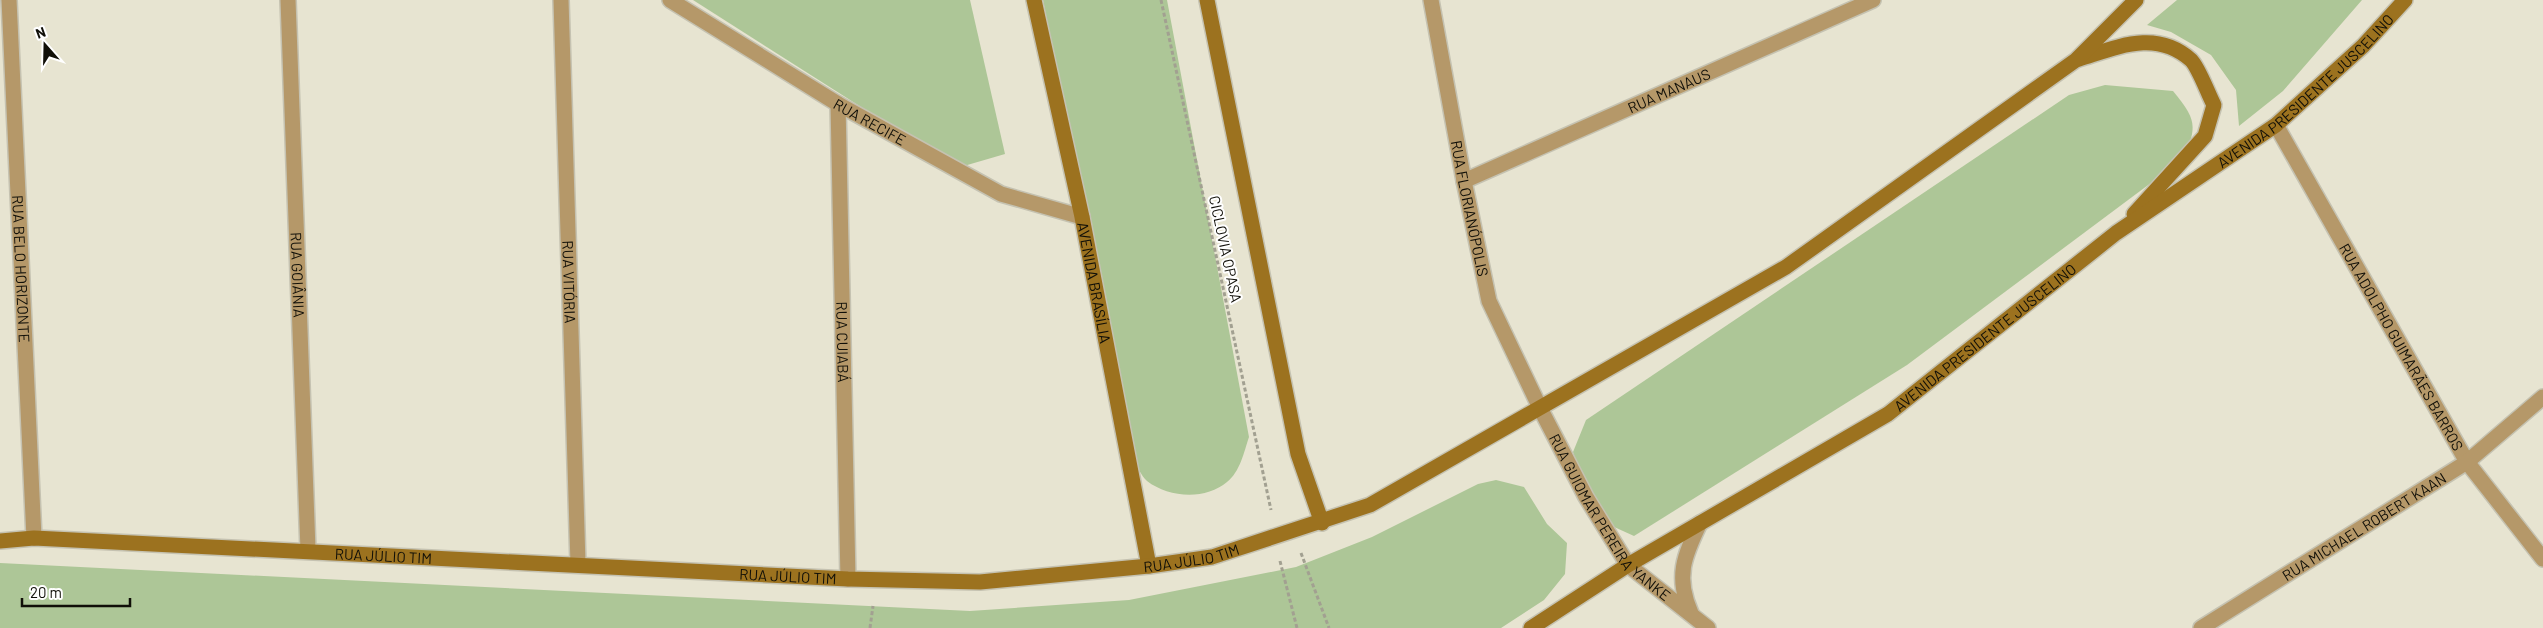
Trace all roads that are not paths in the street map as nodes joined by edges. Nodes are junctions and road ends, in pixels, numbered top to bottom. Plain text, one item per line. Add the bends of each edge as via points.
1 (9, 0) edge
2 (288, 0) edge
3 (561, 0) edge
4 (670, 0) edge
5 (1034, 0) edge
6 (1207, 0) edge
7 (1431, 0) edge
8 (1873, 0) edge
9 (2136, 0) edge
10 (2405, 0) edge
11 (2076, 60) junction
12 (838, 104) junction
13 (2276, 125) junction
14 (1464, 181) junction
15 (1082, 218) junction
16 (2116, 233) junction
17 (2543, 397) edge
18 (1540, 408) junction
19 (2467, 462) junction
20 (1322, 523) junction
21 (1700, 523) junction
22 (34, 538) junction
23 (0, 540) edge
24 (308, 550) junction
25 (2543, 559) edge
26 (578, 564) junction
27 (1628, 565) junction
28 (1149, 566) junction
29 (848, 579) junction
30 (1692, 616) junction
31 (1531, 628) edge
32 (1708, 628) edge
33 (2202, 628) edge

1 - 22 street, RUA BELO HORIZONTE
2 - 24 street, RUA GOIÂNIA
3 - 26 street, RUA VITÓRIA
4 - 12 street, RUA RECIFE
5 - 15 main road, AVENIDA BRASÍLIA
6 - 20 main road via 1298,454
7 - 14 street, RUA FLORIANÓPOLIS
8 - 14 street, RUA MANAUS
9 - 11 main road
10 - 13 main road, AVENIDA PRESIDENTE JUSCELINO via 2363,46
11 - 16 main road via 2135,42 2164,45 2192,61 2214,105 2206,136
11 - 18 main road via 1786,267
12 - 15 street, RUA RECIFE via 1001,194
12 - 29 street, RUA CUIABÁ
13 - 16 main road, AVENIDA PRESIDENTE JUSCELINO
13 - 19 street, RUA ADOLPHO GUIMARÃES BARROS
14 - 18 street, RUA FLORIANÓPOLIS via 1489,301
15 - 28 main road, AVENIDA BRASÍLIA
16 - 21 main road, AVENIDA PRESIDENTE JUSCELINO via 1888,414
17 - 19 street, RUA MICHAEL ROBERT KAAN
18 - 20 main road, RUA JÚLIO TIM via 1370,505
18 - 27 street, RUA GUIOMAR PEREIRA YANKE via 1586,497
19 - 25 street, RUA ADOLPHO GUIMARÃES BARROS
19 - 33 street, RUA MICHAEL ROBERT KAAN
20 - 28 main road, RUA JÚLIO TIM via 1212,557
21 - 27 main road, AVENIDA PRESIDENTE JUSCELINO
21 - 30 street, RUA GUIOMAR PEREIRA YANKE via 1684,557 1683,594
22 - 23 main road, RUA JÚLIO TIM
22 - 24 main road, RUA JÚLIO TIM
24 - 26 main road, RUA JÚLIO TIM
26 - 29 main road, RUA JÚLIO TIM
27 - 30 street, RUA GUIOMAR PEREIRA YANKE
27 - 31 main road, AVENIDA PRESIDENTE JUSCELINO
28 - 29 main road, RUA JÚLIO TIM via 980,582
30 - 32 street, RUA GUIOMAR PEREIRA YANKE

